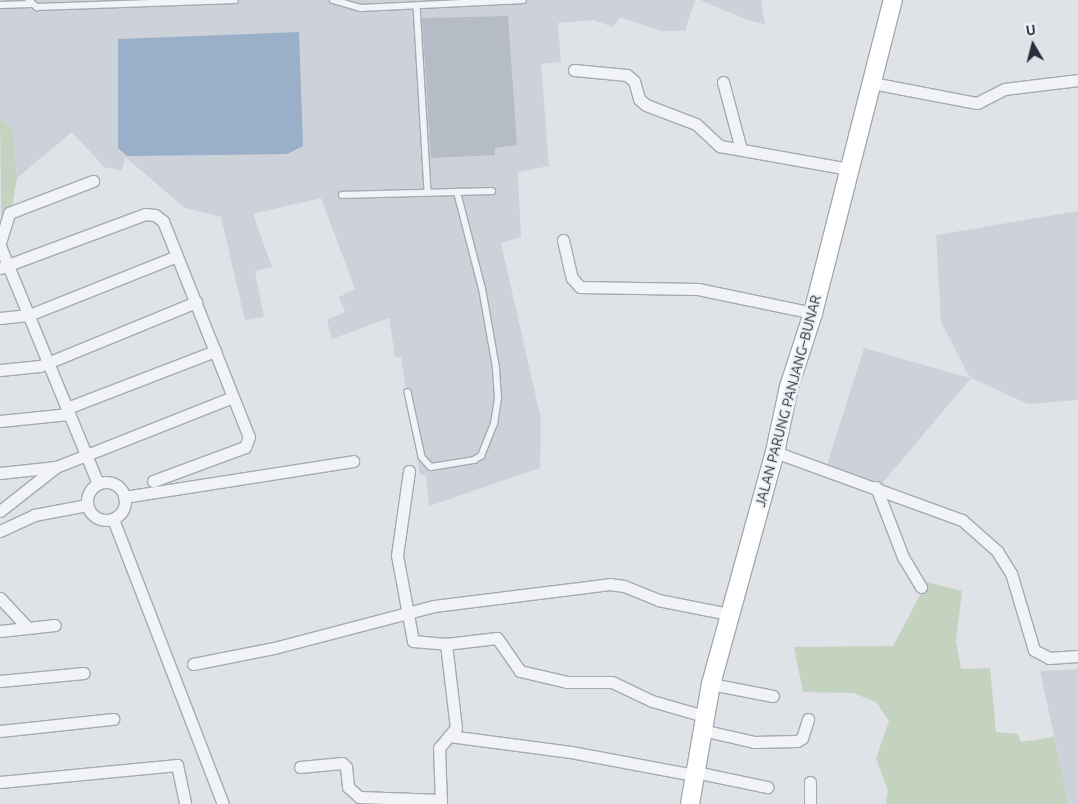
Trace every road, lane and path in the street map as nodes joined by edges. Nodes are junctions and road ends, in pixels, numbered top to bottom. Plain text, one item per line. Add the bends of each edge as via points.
1 (235, 0) edge
2 (333, 0) edge
3 (523, 0) edge
4 (893, 0) edge
5 (30, 2) edge
6 (0, 5) edge
7 (417, 6) junction
8 (574, 70) dead end
9 (1078, 80) edge
10 (723, 82) dead end
11 (872, 83) junction
12 (741, 149) junction
13 (849, 168) junction
14 (93, 181) dead end
15 (492, 191) dead end
16 (457, 192) junction
17 (428, 193) junction
18 (342, 195) dead end
19 (563, 240) dead end
20 (0, 245) edge
21 (178, 256) junction
22 (4, 268) edge
23 (196, 302) junction
24 (813, 314) junction
25 (28, 315) junction
26 (0, 318) edge
27 (215, 351) junction
28 (48, 363) junction
29 (0, 370) edge
30 (408, 392) dead end
31 (233, 397) junction
32 (68, 411) junction
33 (0, 421) edge
34 (775, 452) junction
35 (87, 456) junction
36 (353, 461) dead end
37 (56, 468) junction
38 (409, 471) dead end
39 (0, 473) edge
40 (153, 481) dead end
41 (98, 484) junction
42 (876, 487) junction
43 (124, 496) junction
44 (87, 505) junction
45 (0, 511) edge
46 (113, 519) junction
47 (0, 531) edge
48 (921, 587) dead end
49 (0, 598) edge
50 (729, 614) junction
51 (406, 615) junction
52 (55, 625) dead end
53 (28, 628) junction
54 (0, 630) edge
55 (446, 644) junction
56 (1078, 656) edge
57 (193, 664) dead end
58 (84, 673) dead end
59 (0, 681) edge
60 (710, 684) junction
61 (773, 696) dead end
62 (113, 719) dead end
63 (808, 720) dead end
64 (703, 723) junction
65 (0, 731) edge
66 (449, 736) junction
67 (300, 767) dead end
68 (694, 773) junction
69 (0, 782) edge
70 (810, 782) dead end
71 (767, 787) dead end
72 (441, 802) edge
73 (185, 804) edge
74 (223, 804) edge
75 (690, 804) edge
76 (810, 804) edge

1 - 5 lane via 37,7
2 - 7 lane via 361,8
3 - 7 lane
4 - 11 main road, JALAN PARUNG PANJANG–BUNAR
5 - 6 lane
7 - 17 lane
8 - 12 street via 627,75 634,81 639,99 646,105 696,124 720,146
9 - 11 street via 1004,89 978,103
10 - 12 street
11 - 13 main road, JALAN PARUNG PANJANG–BUNAR
12 - 13 street
13 - 24 main road, JALAN PARUNG PANJANG–BUNAR
14 - 20 street via 9,213
15 - 16 lane
16 - 17 lane
16 - 30 lane via 482,289 496,375 498,398 494,424 481,456 431,467 422,457
17 - 18 lane
19 - 24 street via 572,278 580,287 698,289
20 - 22 street
21 - 22 street via 164,221 155,215 145,214
21 - 23 street
21 - 25 street
22 - 25 street
23 - 27 street
23 - 28 street
24 - 34 main road, JALAN PARUNG PANJANG–BUNAR via 789,387
25 - 26 street
25 - 28 street
27 - 31 street
27 - 32 street
28 - 29 street
28 - 32 street
31 - 35 street
31 - 40 street via 249,437 245,447
32 - 33 street
32 - 35 street
34 - 42 street
34 - 50 main road, JALAN PARUNG PANJANG–BUNAR
35 - 37 street
35 - 41 street
36 - 43 street
37 - 39 street
37 - 45 street
38 - 51 street via 397,555
41 - 43 street via 111,483
41 - 44 street via 89,492
42 - 48 street via 895,540
42 - 56 street via 952,514 974,529 997,551 1011,573 1034,650 1050,658
43 - 46 street via 123,510
44 - 46 street via 100,520
44 - 47 street via 34,515
46 - 74 street
49 - 53 street
50 - 51 street via 658,600 624,586 610,584 434,606
50 - 60 main road, JALAN PARUNG PANJANG–BUNAR
51 - 55 street via 412,641
51 - 57 street
52 - 53 street
53 - 54 street
55 - 64 street via 497,638 505,645 509,659 520,671 567,682 612,682
55 - 66 street via 456,728
58 - 59 street
60 - 61 street
60 - 64 main road, JALAN PARUNG PANJANG–BUNAR
62 - 65 street
63 - 64 street via 798,741 754,742
64 - 68 main road, JALAN PARUNG PANJANG–BUNAR
66 - 68 street
66 - 72 street via 439,748
67 - 72 street via 342,763 346,767 348,787 359,797
68 - 71 street
68 - 75 main road, JALAN PARUNG PANJANG–BUNAR
69 - 73 street via 177,765
70 - 76 street

